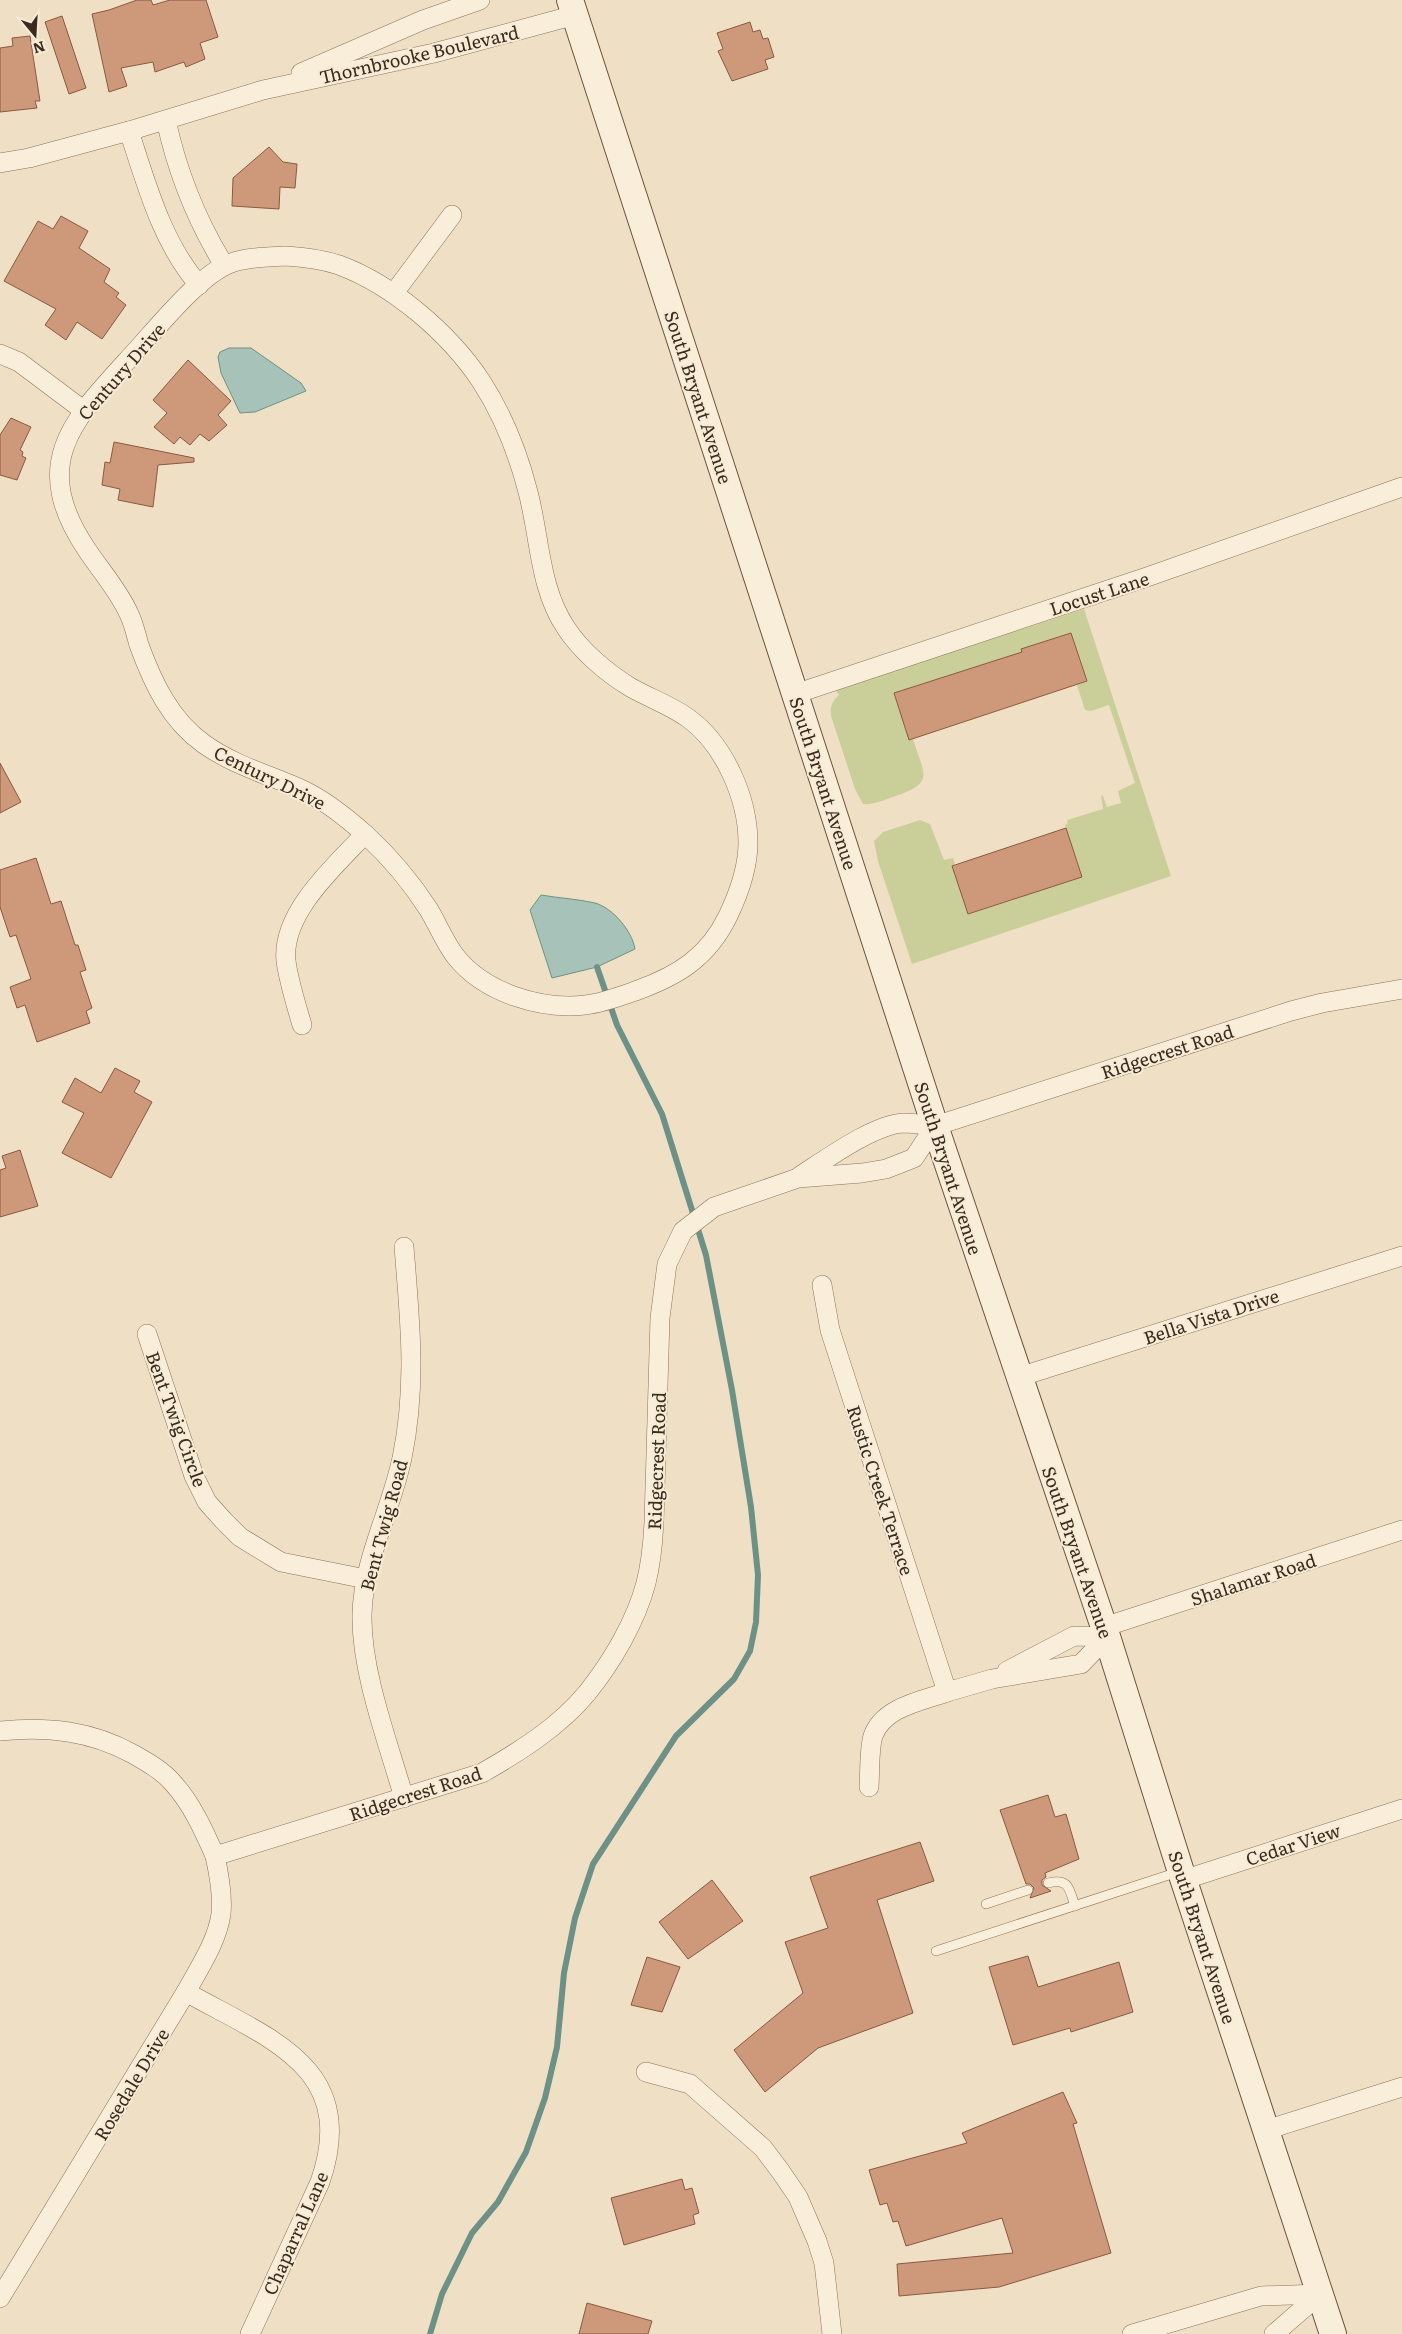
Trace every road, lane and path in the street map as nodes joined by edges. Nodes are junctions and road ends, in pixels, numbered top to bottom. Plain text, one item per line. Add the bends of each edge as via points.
1 (480, 0) edge
2 (572, 7) edge
3 (263, 90) junction
4 (166, 120) junction
5 (129, 131) junction
6 (0, 163) edge
7 (452, 215) dead end
8 (224, 265) junction
9 (199, 285) junction
10 (394, 293) junction
11 (0, 354) edge
12 (83, 410) junction
13 (1402, 487) edge
14 (795, 694) junction
15 (365, 834) junction
16 (1402, 989) edge
17 (302, 1025) dead end
18 (935, 1126) junction
19 (798, 1178) junction
20 (404, 1247) dead end
21 (1402, 1256) edge
22 (822, 1286) dead end
23 (147, 1334) dead end
24 (1019, 1377) junction
25 (1402, 1530) edge
26 (366, 1579) junction
27 (1106, 1632) junction
28 (992, 1679) junction
29 (947, 1692) junction
30 (0, 1731) edge
31 (869, 1787) dead end
32 (404, 1798) junction
33 (1402, 1809) edge
34 (215, 1856) junction
35 (1182, 1876) junction
36 (1048, 1883) dead end
37 (1028, 1890) dead end
38 (986, 1904) dead end
39 (1075, 1906) junction
40 (936, 1951) dead end
41 (186, 1992) junction
42 (646, 2072) dead end
43 (1402, 2087) edge
44 (1266, 2130) junction
45 (1320, 2294) junction
46 (0, 2298) edge
47 (250, 2334) edge
48 (832, 2334) edge
49 (1132, 2334) edge
50 (1274, 2334) edge
51 (1333, 2334) edge

1 - 3 street, Thornbrooke Boulevard via 423,20
2 - 3 street, Thornbrooke Boulevard via 434,53
2 - 14 street, South Bryant Avenue
3 - 4 street, Thornbrooke Boulevard
4 - 5 street, Thornbrooke Boulevard
4 - 8 street via 197,217
5 - 6 street, Thornbrooke Boulevard
5 - 9 street via 139,166 165,230 185,269
7 - 10 street
8 - 9 street, Century Drive
8 - 10 street, Century Drive via 264,257 304,257 342,266
9 - 12 street, Century Drive
10 - 15 street, Century Drive via 459,354 479,378 496,408 522,470 551,599 569,632 613,675 698,726 731,774 745,816 748,841 745,869 727,918 713,943 679,972 622,996 587,1004 551,1005 516,997 474,975 458,959 404,874
11 - 12 street via 19,362
12 - 15 street, Century Drive via 63,452 59,491 83,546 130,615 149,670 174,716 207,746 253,771 309,793 330,805
13 - 14 street, Locust Lane via 1147,577
14 - 18 street, South Bryant Avenue
15 - 17 street via 318,885 300,909 290,930 286,960
16 - 18 street, Ridgecrest Road via 1291,1011
18 - 19 street, Ridgecrest Road via 902,1123 872,1133
18 - 19 street, Ridgecrest Road via 914,1158 886,1169
18 - 24 street, South Bryant Avenue
19 - 32 street, Ridgecrest Road via 714,1207 683,1231 667,1264 660,1318 652,1549 646,1583 637,1607 606,1665 586,1694 546,1731 514,1754 482,1773
20 - 26 street, Bent Twig Road via 412,1384 408,1420 396,1486
21 - 24 street, Bella Vista Drive
22 - 29 street, Rustic Creek Terrace via 830,1330
23 - 26 street, Bent Twig Circle via 194,1476 208,1502 223,1520 240,1537 281,1562
24 - 27 street, South Bryant Avenue
25 - 27 street, Shalamar Road
26 - 32 street, Bent Twig Road via 362,1613 365,1660
27 - 28 street via 1074,1636
27 - 28 street via 1081,1664
27 - 35 street, South Bryant Avenue
28 - 29 street
29 - 31 street via 908,1705 885,1717 873,1736
30 - 34 street via 30,1728 77,1732 112,1742 149,1762 173,1783 203,1827
32 - 34 street, Ridgecrest Road
33 - 35 street, Cedar View
34 - 41 street, Rosedale Drive via 220,1879 221,1914 210,1947
35 - 39 lane
35 - 44 street, South Bryant Avenue
36 - 39 lane via 1060,1880 1065,1883
37 - 38 lane
39 - 40 lane
41 - 46 street, Rosedale Drive
41 - 47 street, Chaparral Lane via 287,2049 306,2067 327,2105 331,2130 328,2158 320,2182
42 - 48 street via 690,2084 763,2148 782,2172 798,2197 817,2241 825,2270
43 - 44 street
44 - 45 street, South Bryant Avenue
45 - 49 street via 1261,2296
45 - 50 street
45 - 51 street, South Bryant Avenue

